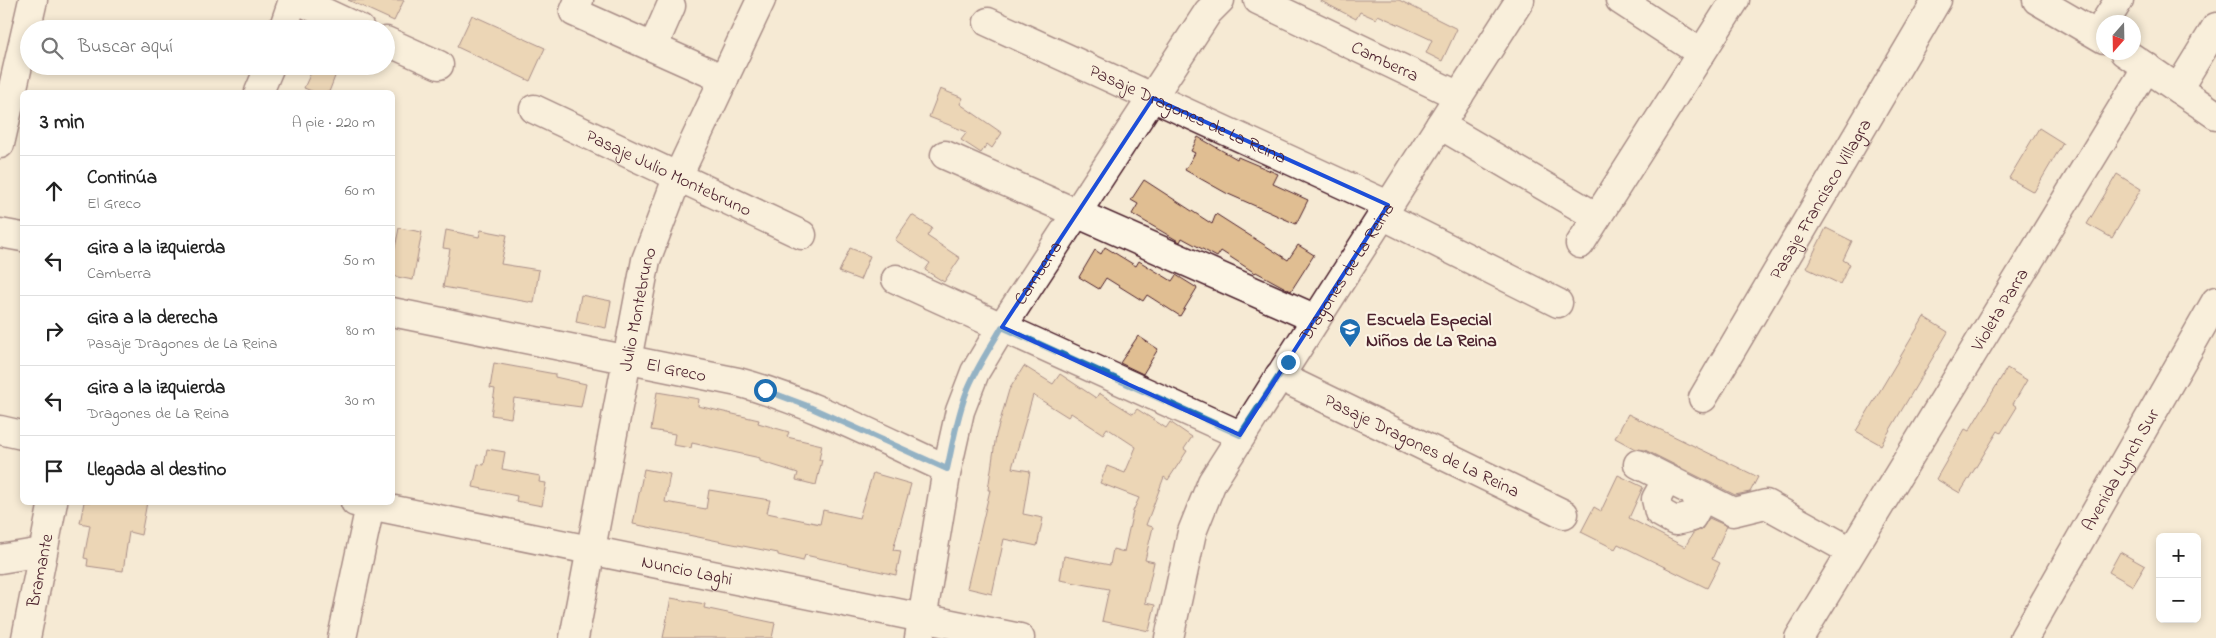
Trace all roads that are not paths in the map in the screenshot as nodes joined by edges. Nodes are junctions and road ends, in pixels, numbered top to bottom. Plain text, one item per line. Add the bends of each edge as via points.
1 (32, 0) edge
2 (293, 0) edge
3 (298, 0) edge
4 (579, 0) edge
5 (761, 0) edge
6 (1220, 0) edge
7 (1258, 0) edge
8 (1520, 0) edge
9 (1620, 0) edge
10 (1735, 0) edge
11 (1937, 0) edge
12 (2037, 0) edge
13 (2119, 0) edge
14 (671, 6) dead end
15 (2111, 15) edge
16 (28, 20) edge
17 (286, 20) edge
18 (341, 20) edge
19 (988, 22) dead end
20 (2216, 27) edge
21 (2096, 28) edge
22 (395, 45) edge
23 (653, 48) junction
24 (20, 54) edge
25 (1701, 54) junction
26 (2135, 60) edge
27 (439, 65) dead end
28 (266, 75) edge
29 (724, 79) junction
30 (2178, 88) junction
31 (259, 90) edge
32 (1458, 96) junction
33 (1153, 98) junction
34 (534, 109) dead end
35 (2216, 115) edge
36 (1440, 125) junction
37 (0, 144) edge
38 (945, 155) dead end
39 (678, 176) junction
40 (1385, 210) junction
41 (1077, 213) junction
42 (1597, 218) junction
43 (0, 233) edge
44 (802, 235) dead end
45 (20, 237) edge
46 (1580, 244) dead end
47 (896, 279) dead end
48 (2216, 301) edge
49 (1558, 302) dead end
50 (395, 313) edge
51 (1316, 319) junction
52 (1002, 327) junction
53 (626, 360) junction
54 (1279, 376) junction
55 (1703, 398) dead end
56 (0, 430) edge
57 (20, 435) edge
58 (1240, 435) junction
59 (1638, 464) dead end
60 (947, 469) junction
61 (52, 505) edge
62 (362, 505) edge
63 (367, 505) edge
64 (1564, 514) dead end
65 (590, 550) junction
66 (1851, 551) junction
67 (42, 552) junction
68 (0, 558) edge
69 (921, 628) edge
70 (26, 638) edge
71 (342, 638) edge
72 (574, 638) edge
73 (1020, 638) edge
74 (1169, 638) edge
75 (1799, 638) edge
76 (2024, 638) edge

1 - 16 street
2 - 17 street
3 - 18 street
4 - 23 street via 574,12
5 - 29 street, Julio Montebruno
6 - 33 street, Camberra via 1208,12
7 - 32 street, Camberra
8 - 32 street, Dragones de La Reina
9 - 25 street
10 - 25 street
11 - 55 street, Pasaje Francisco Villagra
12 - 21 street
13 - 15 street
14 - 23 street
19 - 33 street, Pasaje Dragones de La Reina
20 - 30 street
22 - 27 street
23 - 29 street
24 - 37 street
25 - 42 street
26 - 30 street
26 - 66 street, Violeta Parra
28 - 31 street
29 - 39 street, Julio Montebruno
30 - 35 street
32 - 36 street, Dragones de La Reina
33 - 40 street, Pasaje Dragones de La Reina
33 - 41 street, Camberra
34 - 39 street, Pasaje Julio Montebruno
36 - 40 street, Dragones de La Reina
36 - 42 street
38 - 41 street
39 - 44 street, Pasaje Julio Montebruno
39 - 53 street, Julio Montebruno via 646,260
40 - 49 street, Pasaje Dragones de La Reina
40 - 51 street, Dragones de La Reina
41 - 51 street
41 - 52 street, Camberra
42 - 46 street
43 - 45 street
47 - 52 street
48 - 76 street, Avenida Lynch Sur
50 - 53 street, El Greco
51 - 54 street, Dragones de La Reina
52 - 58 street
52 - 60 street, Camberra via 966,392
53 - 60 street, El Greco via 765,390
53 - 65 street, Julio Montebruno
54 - 58 street, Dragones de La Reina
54 - 64 street, Pasaje Dragones de La Reina
56 - 57 street
58 - 74 street, Dragones de La Reina via 1212,482 1192,532
59 - 66 street via 1733,512 1766,504
60 - 69 street, Camberra
61 - 67 street, Bramante
62 - 71 street
63 - 65 street, Nuncio Laghi
65 - 69 street, Nuncio Laghi
65 - 72 street, Julio Montebruno
66 - 75 street, Violeta Parra
67 - 68 street
67 - 70 street, Bramante
69 - 73 street, Nuncio Laghi

